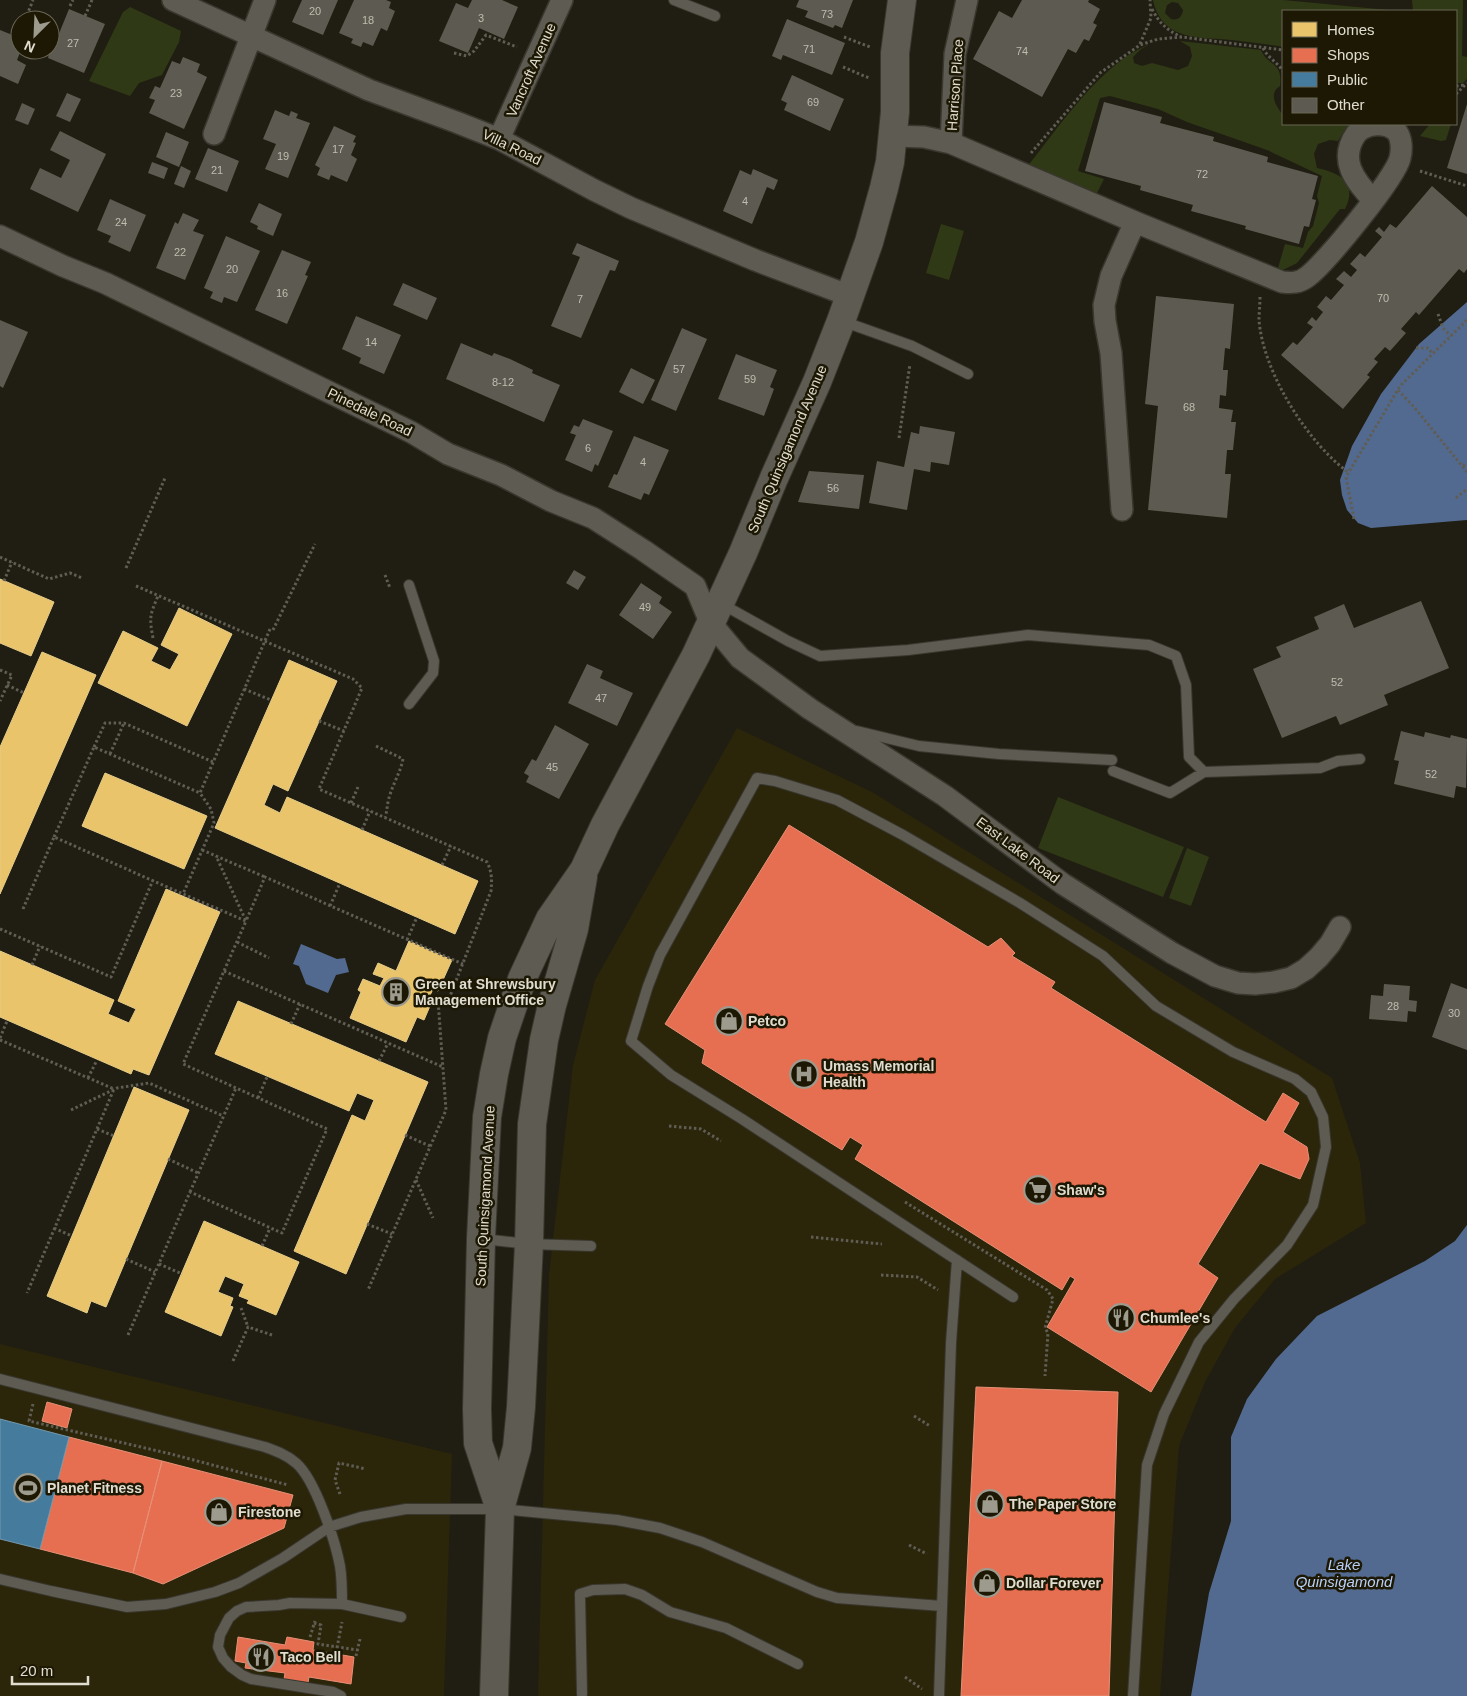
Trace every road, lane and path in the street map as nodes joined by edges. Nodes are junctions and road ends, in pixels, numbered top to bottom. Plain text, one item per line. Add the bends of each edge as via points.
1 (73, 0) edge
2 (92, 0) edge
3 (173, 0) edge
4 (265, 0) edge
5 (562, 0) edge
6 (674, 0) edge
7 (902, 0) edge
8 (967, 0) edge
9 (1150, 0) edge
10 (70, 6) dead end
11 (1151, 6) junction
12 (85, 16) dead end
13 (715, 16) dead end
14 (251, 36) junction
15 (844, 37) dead end
16 (1182, 37) junction
17 (1140, 45) junction
18 (1262, 47) junction
19 (871, 48) dead end
20 (522, 49) dead end
21 (1282, 50) edge
22 (454, 53) dead end
23 (843, 67) dead end
24 (1282, 70) edge
25 (869, 78) dead end
26 (1370, 125) edge
27 (1378, 125) edge
28 (214, 134) dead end
29 (894, 136) junction
30 (499, 139) junction
31 (951, 143) junction
32 (1397, 166) junction
33 (1017, 171) junction
34 (1467, 186) edge
35 (1373, 200) junction
36 (1135, 222) junction
37 (0, 236) edge
38 (1268, 276) junction
39 (845, 309) junction
40 (1438, 314) dead end
41 (1467, 320) edge
42 (1451, 336) junction
43 (912, 346) junction
44 (1416, 348) dead end
45 (1433, 354) junction
46 (968, 374) dead end
47 (1398, 390) junction
48 (899, 438) dead end
49 (1467, 463) edge
50 (1462, 466) junction
51 (1467, 472) edge
52 (1349, 473) junction
53 (165, 478) dead end
54 (1467, 489) edge
55 (1456, 498) dead end
56 (1122, 510) dead end
57 (1354, 519) dead end
58 (314, 544) dead end
59 (0, 557) edge
60 (12, 562) junction
61 (126, 568) dead end
62 (82, 578) dead end
63 (4, 581) dead end
64 (408, 585) dead end
65 (136, 586) dead end
66 (158, 596) junction
67 (715, 613) junction
68 (153, 638) dead end
69 (265, 641) junction
70 (0, 670) edge
71 (7, 685) junction
72 (244, 689) junction
73 (24, 693) dead end
74 (271, 700) dead end
75 (0, 702) edge
76 (410, 704) dead end
77 (319, 721) dead end
78 (124, 724) junction
79 (839, 727) junction
80 (344, 731) junction
81 (376, 746) dead end
82 (94, 747) junction
83 (110, 754) junction
84 (1360, 759) dead end
85 (1112, 760) dead end
86 (213, 762) junction
87 (1112, 771) dead end
88 (1204, 772) junction
89 (358, 787) dead end
90 (200, 793) junction
91 (351, 803) junction
92 (370, 811) junction
93 (385, 818) junction
94 (362, 830) dead end
95 (54, 837) junction
96 (451, 846) junction
97 (202, 850) junction
98 (216, 856) junction
99 (442, 866) dead end
100 (584, 870) junction
101 (265, 878) junction
102 (152, 880) junction
103 (340, 883) dead end
104 (183, 894) junction
105 (330, 906) junction
106 (23, 909) dead end
107 (417, 917) dead end
108 (246, 921) junction
109 (1340, 927) dead end
110 (0, 929) edge
111 (407, 940) junction
112 (237, 942) junction
113 (40, 946) junction
114 (269, 958) dead end
115 (463, 964) junction
116 (32, 965) dead end
117 (224, 971) junction
118 (300, 1004) junction
119 (7, 1021) dead end
120 (291, 1024) dead end
121 (0, 1039) edge
122 (388, 1043) junction
123 (97, 1060) dead end
124 (379, 1061) dead end
125 (443, 1067) junction
126 (267, 1076) dead end
127 (88, 1078) junction
128 (236, 1088) junction
129 (114, 1089) junction
130 (258, 1098) junction
131 (71, 1110) dead end
132 (223, 1116) junction
133 (669, 1126) dead end
134 (97, 1129) junction
135 (406, 1135) dead end
136 (114, 1136) dead end
137 (721, 1141) dead end
138 (430, 1146) junction
139 (168, 1159) dead end
140 (198, 1173) junction
141 (416, 1179) junction
142 (190, 1192) junction
143 (433, 1218) dead end
144 (367, 1224) dead end
145 (54, 1228) junction
146 (270, 1228) junction
147 (392, 1234) junction
148 (72, 1236) dead end
149 (481, 1238) junction
150 (811, 1238) dead end
151 (529, 1244) junction
152 (882, 1244) dead end
153 (262, 1246) dead end
154 (591, 1246) dead end
155 (126, 1260) dead end
156 (957, 1260) junction
157 (159, 1264) junction
158 (155, 1272) junction
159 (182, 1274) dead end
160 (881, 1275) dead end
161 (368, 1290) dead end
162 (27, 1293) dead end
163 (1013, 1297) dead end
164 (954, 1299) junction
165 (241, 1308) dead end
166 (248, 1327) junction
167 (272, 1335) dead end
168 (128, 1336) dead end
169 (233, 1362) dead end
170 (0, 1379) edge
171 (29, 1421) dead end
172 (366, 1469) dead end
173 (288, 1485) dead end
174 (340, 1494) dead end
175 (500, 1510) junction
176 (329, 1527) junction
177 (0, 1579) edge
178 (342, 1604) junction
179 (942, 1606) junction
180 (317, 1616) dead end
181 (401, 1617) dead end
182 (342, 1622) dead end
183 (314, 1623) junction
184 (310, 1637) dead end
185 (360, 1639) dead end
186 (337, 1648) junction
187 (357, 1650) junction
188 (356, 1656) dead end
189 (798, 1664) dead end
190 (905, 1677) dead end
191 (925, 1691) dead end
192 (582, 1694) dead end
193 (341, 1696) edge
194 (494, 1696) edge
195 (939, 1696) edge
196 (1133, 1696) edge

1 - 10 path
2 - 12 path
3 - 14 street, Villa Road
4 - 14 street
5 - 30 street, Vancroft Avenue
6 - 13 lane
7 - 29 main road, South Quinsigamond Avenue via 896,53
8 - 31 street, Harrison Place via 954,54
9 - 11 path
11 - 16 path via 1169,31
11 - 17 path via 1151,18
14 - 28 street
14 - 30 street, Villa Road via 369,90
15 - 19 path
16 - 17 path via 1158,39
16 - 18 path
17 - 33 path via 1100,73
18 - 21 path
18 - 24 path
20 - 22 path via 486,35 467,56
23 - 25 path
26 - 35 street via 1358,132 1352,141 1348,161 1361,188
27 - 32 street via 1392,129 1400,138
29 - 31 street, Harrison Place
29 - 39 main road, South Quinsigamond Avenue via 878,214
30 - 39 street, Villa Road via 631,208 755,260
31 - 33 street
32 - 34 path
32 - 35 street
33 - 36 street
35 - 38 street via 1327,258 1306,278 1295,283
36 - 38 street
36 - 56 street via 1111,276 1104,306 1111,353
37 - 67 street, Pinedale Road via 105,283 411,432 448,454 593,518 694,586
38 - 52 path via 1261,293 1259,320 1274,376 1313,437
39 - 43 lane
39 - 67 main road, South Quinsigamond Avenue
40 - 42 path via 1442,328
41 - 42 path
42 - 45 path
43 - 46 lane
43 - 48 path
44 - 45 path via 1428,348
45 - 47 path
47 - 50 path
47 - 52 path
49 - 50 path
50 - 51 path
52 - 57 path via 1346,477
53 - 61 path
54 - 55 path
58 - 69 path
59 - 60 path
60 - 62 path via 49,579 70,573
60 - 63 path
64 - 76 lane via 434,661 433,673
65 - 66 path
66 - 68 path via 150,614
66 - 69 path
67 - 79 street, East Lake Road via 740,658
67 - 88 lane via 820,656 908,650 1028,635 1149,645 1176,656 1186,685 1189,757
67 - 100 main road, South Quinsigamond Avenue
69 - 72 path
69 - 80 path via 353,679 362,688
70 - 71 path via 12,675
71 - 73 path
71 - 75 path
72 - 74 path
72 - 86 path
77 - 80 path
78 - 82 path via 105,723
78 - 83 path
78 - 86 path
79 - 85 lane via 919,746
79 - 109 street, East Lake Road via 946,796 1063,884 1172,953 1215,976 1255,984 1291,978 1319,957
80 - 91 path via 319,789
81 - 93 path via 403,759
82 - 83 path
82 - 95 path
83 - 90 path
84 - 88 lane via 1338,761 1320,768
86 - 90 path
87 - 88 lane via 1170,793
89 - 91 path
90 - 97 path via 211,809 214,823
91 - 92 path
92 - 93 path
92 - 94 path
93 - 96 path
95 - 102 path
95 - 106 path
96 - 99 path
96 - 115 path via 487,862 492,878 485,910
97 - 98 path
97 - 104 path
98 - 101 path
98 - 108 path
100 - 149 main road, South Quinsigamond Avenue via 550,918 522,979 502,1038 487,1117
100 - 151 main road, South Quinsigamond Avenue via 574,929 544,1040 530,1151
101 - 105 path
101 - 108 path
102 - 104 path
102 - 113 path via 111,977
103 - 105 path
104 - 108 path
105 - 111 path
107 - 111 path
108 - 112 path
110 - 113 path
111 - 115 path
112 - 114 path
112 - 117 path
113 - 116 path
115 - 125 path via 447,1004 438,1000
117 - 118 path
117 - 128 path via 183,1064
118 - 120 path
118 - 122 path
119 - 121 path
121 - 127 path
122 - 124 path
122 - 125 path
123 - 127 path
125 - 138 path via 446,1110
126 - 130 path
127 - 129 path
128 - 130 path
128 - 132 path
129 - 131 path
129 - 132 path via 149,1083
129 - 134 path
130 - 146 path via 327,1128 282,1233
132 - 140 path
133 - 137 path via 701,1129
134 - 136 path
134 - 145 path
135 - 138 path
138 - 141 path
139 - 140 path
140 - 142 path
141 - 143 path
141 - 147 path
142 - 146 path
142 - 157 path
144 - 147 path
145 - 148 path
145 - 162 path
146 - 153 path
147 - 161 path
149 - 151 lane
149 - 175 main road, South Quinsigamond Avenue via 478,1443
150 - 152 path
151 - 154 lane
151 - 175 main road, South Quinsigamond Avenue via 517,1448
155 - 158 path
156 - 163 lane
156 - 164 lane
156 - 196 lane via 671,1075 631,1041 660,955 757,778 837,800 1020,903 1103,956 1156,1006 1233,1052 1295,1079 1311,1092 1323,1117 1326,1147 1312,1205 1288,1245 1234,1300 1199,1342 1164,1414 1147,1465
157 - 158 path
157 - 159 path
158 - 168 path
160 - 164 path via 917,1277
164 - 179 lane
165 - 166 path
166 - 167 path
166 - 169 path
170 - 176 lane via 282,1454 297,1463 308,1477
171 - 173 path
172 - 174 path via 339,1463 335,1480
175 - 176 lane via 396,1510
175 - 179 lane via 617,1520 660,1528 837,1598
175 - 194 main road, South Quinsigamond Avenue
176 - 177 lane via 239,1583 166,1604 127,1607
176 - 178 lane via 340,1563
178 - 181 lane
178 - 193 lane via 290,1603 246,1607 229,1618 218,1647 223,1658 251,1679
179 - 195 lane
180 - 183 path
182 - 186 path
183 - 184 path
183 - 186 path via 321,1624 318,1644
185 - 187 path
186 - 187 path
187 - 188 path
189 - 192 lane via 726,1628 670,1612 642,1595 625,1589 593,1590 580,1594
190 - 191 path

